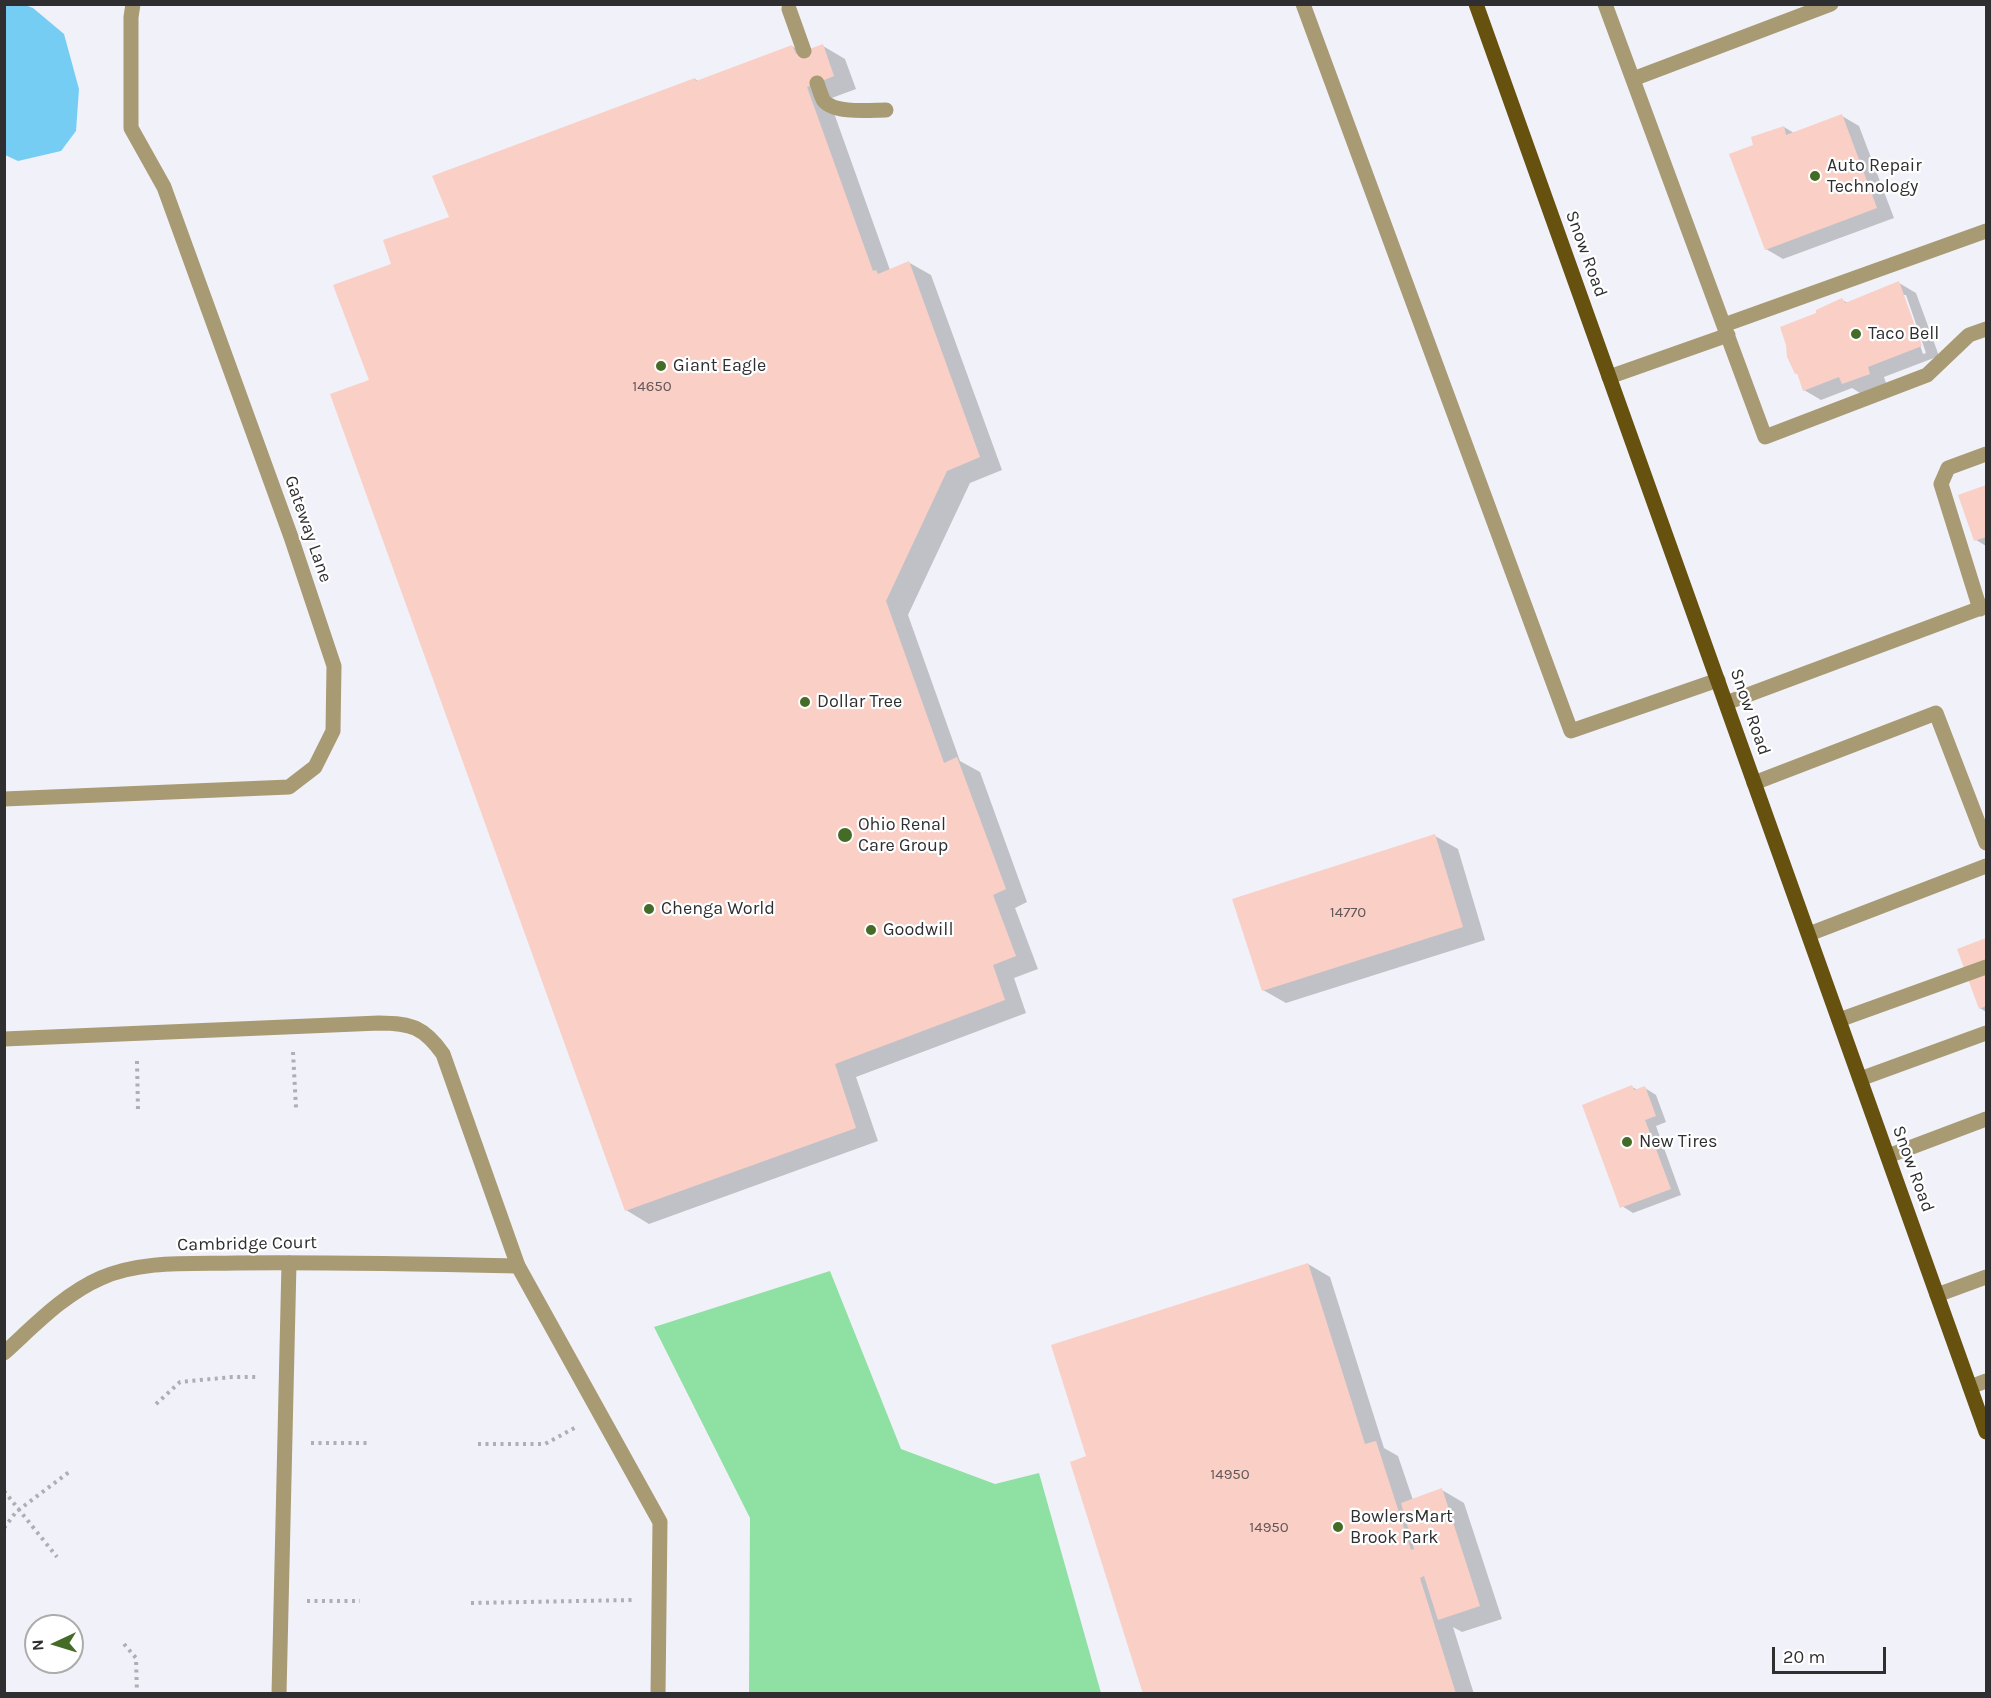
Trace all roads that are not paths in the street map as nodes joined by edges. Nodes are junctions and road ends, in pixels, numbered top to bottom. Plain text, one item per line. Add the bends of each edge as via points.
1 (133, 4) edge
2 (1303, 4) edge
3 (1476, 4) edge
4 (1605, 4) edge
5 (1831, 4) edge
6 (789, 9) dead end
7 (804, 51) dead end
8 (1633, 79) junction
9 (816, 83) dead end
10 (886, 110) dead end
11 (1986, 231) edge
12 (1986, 329) edge
13 (1726, 330) junction
14 (1609, 377) junction
15 (1986, 454) edge
16 (1983, 608) edge
17 (1718, 680) junction
18 (1726, 703) junction
19 (1754, 783) junction
20 (4, 799) edge
21 (1986, 843) edge
22 (1986, 866) edge
23 (1809, 934) junction
24 (1986, 967) edge
25 (1839, 1020) junction
26 (1986, 1033) edge
27 (4, 1039) edge
28 (1860, 1079) junction
29 (1986, 1119) edge
30 (1888, 1156) junction
31 (289, 1263) junction
32 (518, 1266) junction
33 (1986, 1277) edge
34 (1937, 1295) junction
35 (4, 1353) edge
36 (1986, 1381) edge
37 (1970, 1387) junction
38 (1986, 1432) edge
39 (279, 1694) edge
40 (658, 1694) edge

1 - 20 street, Gateway Lane via 131,128 164,187 298,558 334,666 333,731 315,767 289,787
2 - 17 street via 1571,731
3 - 14 main road, Snow Road
4 - 8 street
5 - 8 street
6 - 7 street
8 - 13 street
9 - 10 street via 824,101 831,106
11 - 13 street
12 - 13 street via 1969,335 1928,375 1765,437
13 - 14 street
14 - 17 main road, Snow Road
15 - 16 street via 1948,468 1941,484
16 - 18 street
17 - 18 main road, Snow Road
18 - 19 main road, Snow Road
19 - 21 street via 1936,713
19 - 23 main road, Snow Road
22 - 23 street
23 - 25 main road, Snow Road
24 - 25 street
25 - 28 main road, Snow Road
26 - 28 street
27 - 32 street via 379,1023 402,1023 420,1029 443,1054
28 - 30 main road, Snow Road
29 - 30 street
30 - 34 main road, Snow Road
31 - 32 street, Cambridge Court
31 - 35 street, Cambridge Court via 126,1269 72,1294
31 - 39 street
32 - 40 street via 660,1522
33 - 34 street
34 - 37 main road, Snow Road
36 - 37 street
37 - 38 main road, Snow Road

